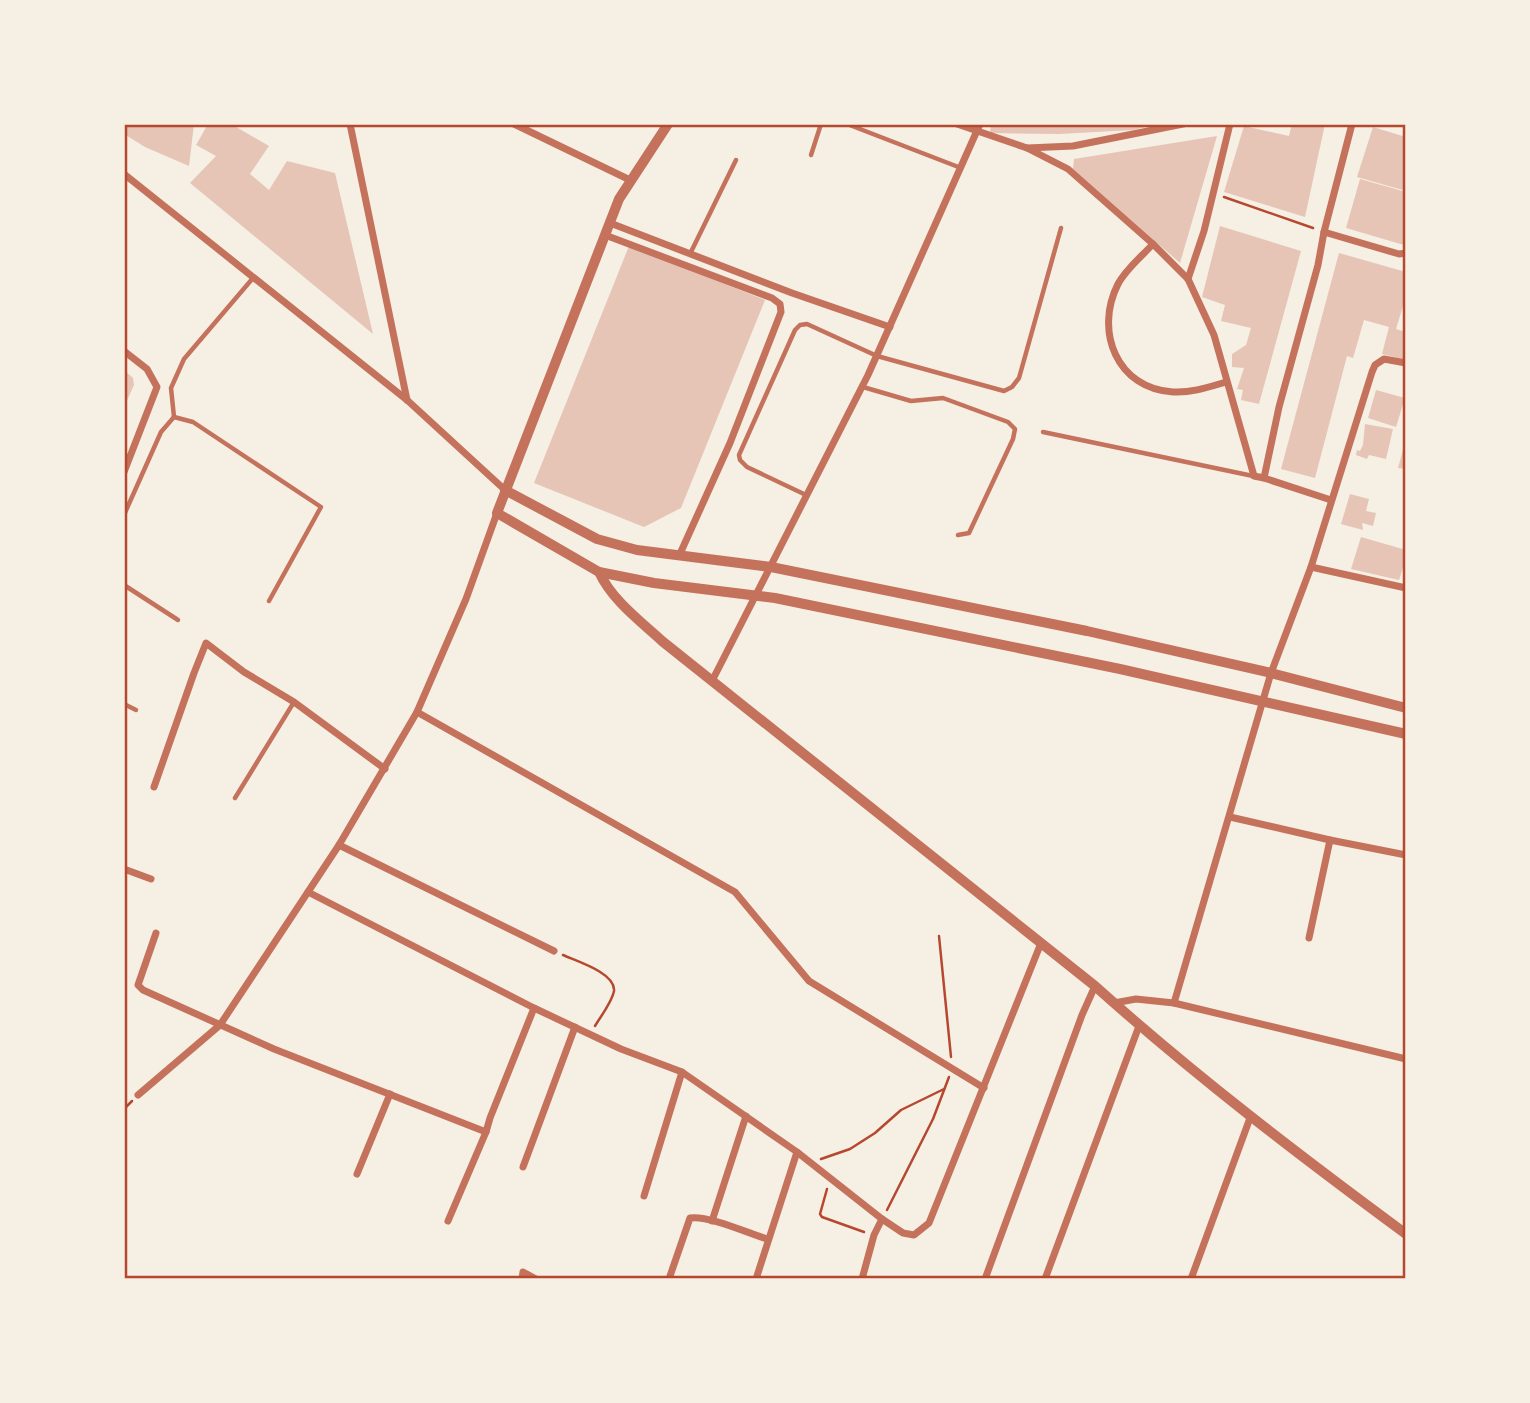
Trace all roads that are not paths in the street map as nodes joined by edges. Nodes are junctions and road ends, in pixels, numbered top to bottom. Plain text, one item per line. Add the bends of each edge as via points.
1 (350, 124) edge
2 (514, 124) edge
3 (668, 124) edge
4 (821, 124) edge
5 (847, 124) edge
6 (957, 124) edge
7 (1183, 124) edge
8 (1230, 124) edge
9 (1352, 124) edge
10 (980, 128) edge
11 (1027, 148) junction
12 (811, 155) dead end
13 (736, 160) dead end
14 (962, 168) junction
15 (124, 174) edge
16 (630, 180) junction
17 (610, 223) junction
18 (1061, 228) dead end
19 (1324, 232) junction
20 (605, 235) junction
21 (1153, 244) junction
22 (1406, 253) edge
23 (690, 254) junction
24 (254, 277) junction
25 (1188, 279) junction
26 (890, 327) junction
27 (124, 351) edge
28 (877, 356) junction
29 (1406, 363) edge
30 (1226, 382) junction
31 (862, 386) junction
32 (407, 400) junction
33 (174, 417) junction
34 (1043, 432) dead end
35 (124, 472) edge
36 (1254, 476) junction
37 (1264, 478) junction
38 (505, 490) junction
39 (806, 495) junction
40 (1331, 500) junction
41 (497, 513) junction
42 (124, 515) edge
43 (958, 535) dead end
44 (679, 556) junction
45 (771, 567) junction
46 (1311, 567) junction
47 (599, 572) junction
48 (124, 585) edge
49 (1406, 588) edge
50 (758, 595) junction
51 (269, 601) dead end
52 (178, 620) dead end
53 (1271, 673) junction
54 (712, 681) junction
55 (294, 702) junction
56 (1264, 703) junction
57 (124, 704) edge
58 (1406, 708) edge
59 (136, 710) dead end
60 (417, 712) junction
61 (1406, 734) edge
62 (385, 769) junction
63 (154, 786) dead end
64 (236, 798) dead end
65 (1230, 817) junction
66 (1330, 841) junction
67 (339, 845) junction
68 (1406, 855) edge
69 (124, 869) edge
70 (151, 879) dead end
71 (308, 892) junction
72 (156, 933) dead end
73 (1309, 938) dead end
74 (1041, 943) junction
75 (554, 951) road end
76 (1095, 986) junction
77 (1114, 1003) junction
78 (1174, 1003) junction
79 (534, 1008) junction
80 (220, 1025) junction
81 (1139, 1026) junction
82 (575, 1027) junction
83 (1406, 1059) edge
84 (682, 1072) junction
85 (984, 1088) junction
86 (390, 1094) junction
87 (138, 1095) dead end
88 (746, 1116) junction
89 (1250, 1118) junction
90 (486, 1132) junction
91 (797, 1152) junction
92 (523, 1167) dead end
93 (357, 1174) dead end
94 (644, 1196) dead end
95 (882, 1219) junction
96 (448, 1221) dead end
97 (712, 1221) junction
98 (1406, 1234) edge
99 (767, 1239) junction
100 (522, 1279) edge
101 (536, 1279) edge
102 (670, 1279) edge
103 (755, 1279) edge
104 (862, 1279) edge
105 (985, 1279) edge
106 (1045, 1279) edge
107 (1191, 1279) edge

1 - 32 street
2 - 16 street
3 - 16 street
4 - 12 lane
5 - 14 lane
6 - 10 street
7 - 11 street via 1073,146
8 - 25 street
9 - 19 street
10 - 11 street
10 - 14 street
11 - 21 street via 1068,169
13 - 23 lane
14 - 26 street
15 - 24 street
16 - 17 street
17 - 20 street
17 - 23 street
18 - 28 lane via 1020,378 1012,387 1004,391
19 - 22 street
19 - 37 street
20 - 38 street
20 - 44 street via 780,304 781,312 730,443
21 - 25 street
21 - 30 street via 1119,282 1112,298 1107,316 1117,361 1134,377 1172,392
23 - 26 street
24 - 32 street
24 - 33 lane via 184,359 171,388
25 - 30 street via 1214,335
26 - 28 street
27 - 35 street via 147,369 157,387
28 - 31 street
28 - 39 lane via 807,324 795,330 739,455 747,467
29 - 40 street via 1384,359 1375,365
30 - 36 street
31 - 39 street
31 - 43 lane via 911,401 943,398 1008,422 1015,429 969,533
32 - 38 street
33 - 42 lane via 161,432
33 - 51 lane via 193,422 321,506
34 - 36 lane
36 - 37 street
37 - 40 street
38 - 41 street
38 - 44 street via 597,540
39 - 45 street
40 - 46 street
41 - 47 street
41 - 60 street via 467,599
44 - 45 street
45 - 50 street
45 - 53 street
46 - 49 street
46 - 53 street
47 - 50 street
47 - 54 street via 623,605
48 - 52 lane
50 - 54 street
50 - 56 street
53 - 56 street
53 - 58 street
54 - 74 street
55 - 62 street
55 - 63 street via 206,643
55 - 64 lane
56 - 61 street
56 - 65 street
57 - 59 lane
60 - 62 street
60 - 85 street via 735,892 809,981
62 - 67 street
65 - 66 street
65 - 78 street
66 - 68 street
66 - 73 street
67 - 71 street
67 - 75 street
69 - 70 street
71 - 79 street
71 - 80 street
72 - 80 street via 138,985
74 - 76 street
74 - 85 street
76 - 77 street
76 - 105 street
77 - 78 street via 1136,999
77 - 81 street
78 - 83 street
79 - 82 street
79 - 90 street
80 - 86 street
80 - 87 street
81 - 89 street
81 - 106 street
82 - 84 street
82 - 92 street
84 - 88 street
84 - 94 street
85 - 95 street via 929,1223 914,1235
86 - 90 street
86 - 93 street
88 - 91 street
88 - 97 street
89 - 98 street
89 - 107 street
90 - 96 street
91 - 95 street
91 - 99 street
95 - 104 street
97 - 99 street
97 - 102 street via 690,1218
99 - 103 street
100 - 101 street via 523,1272

